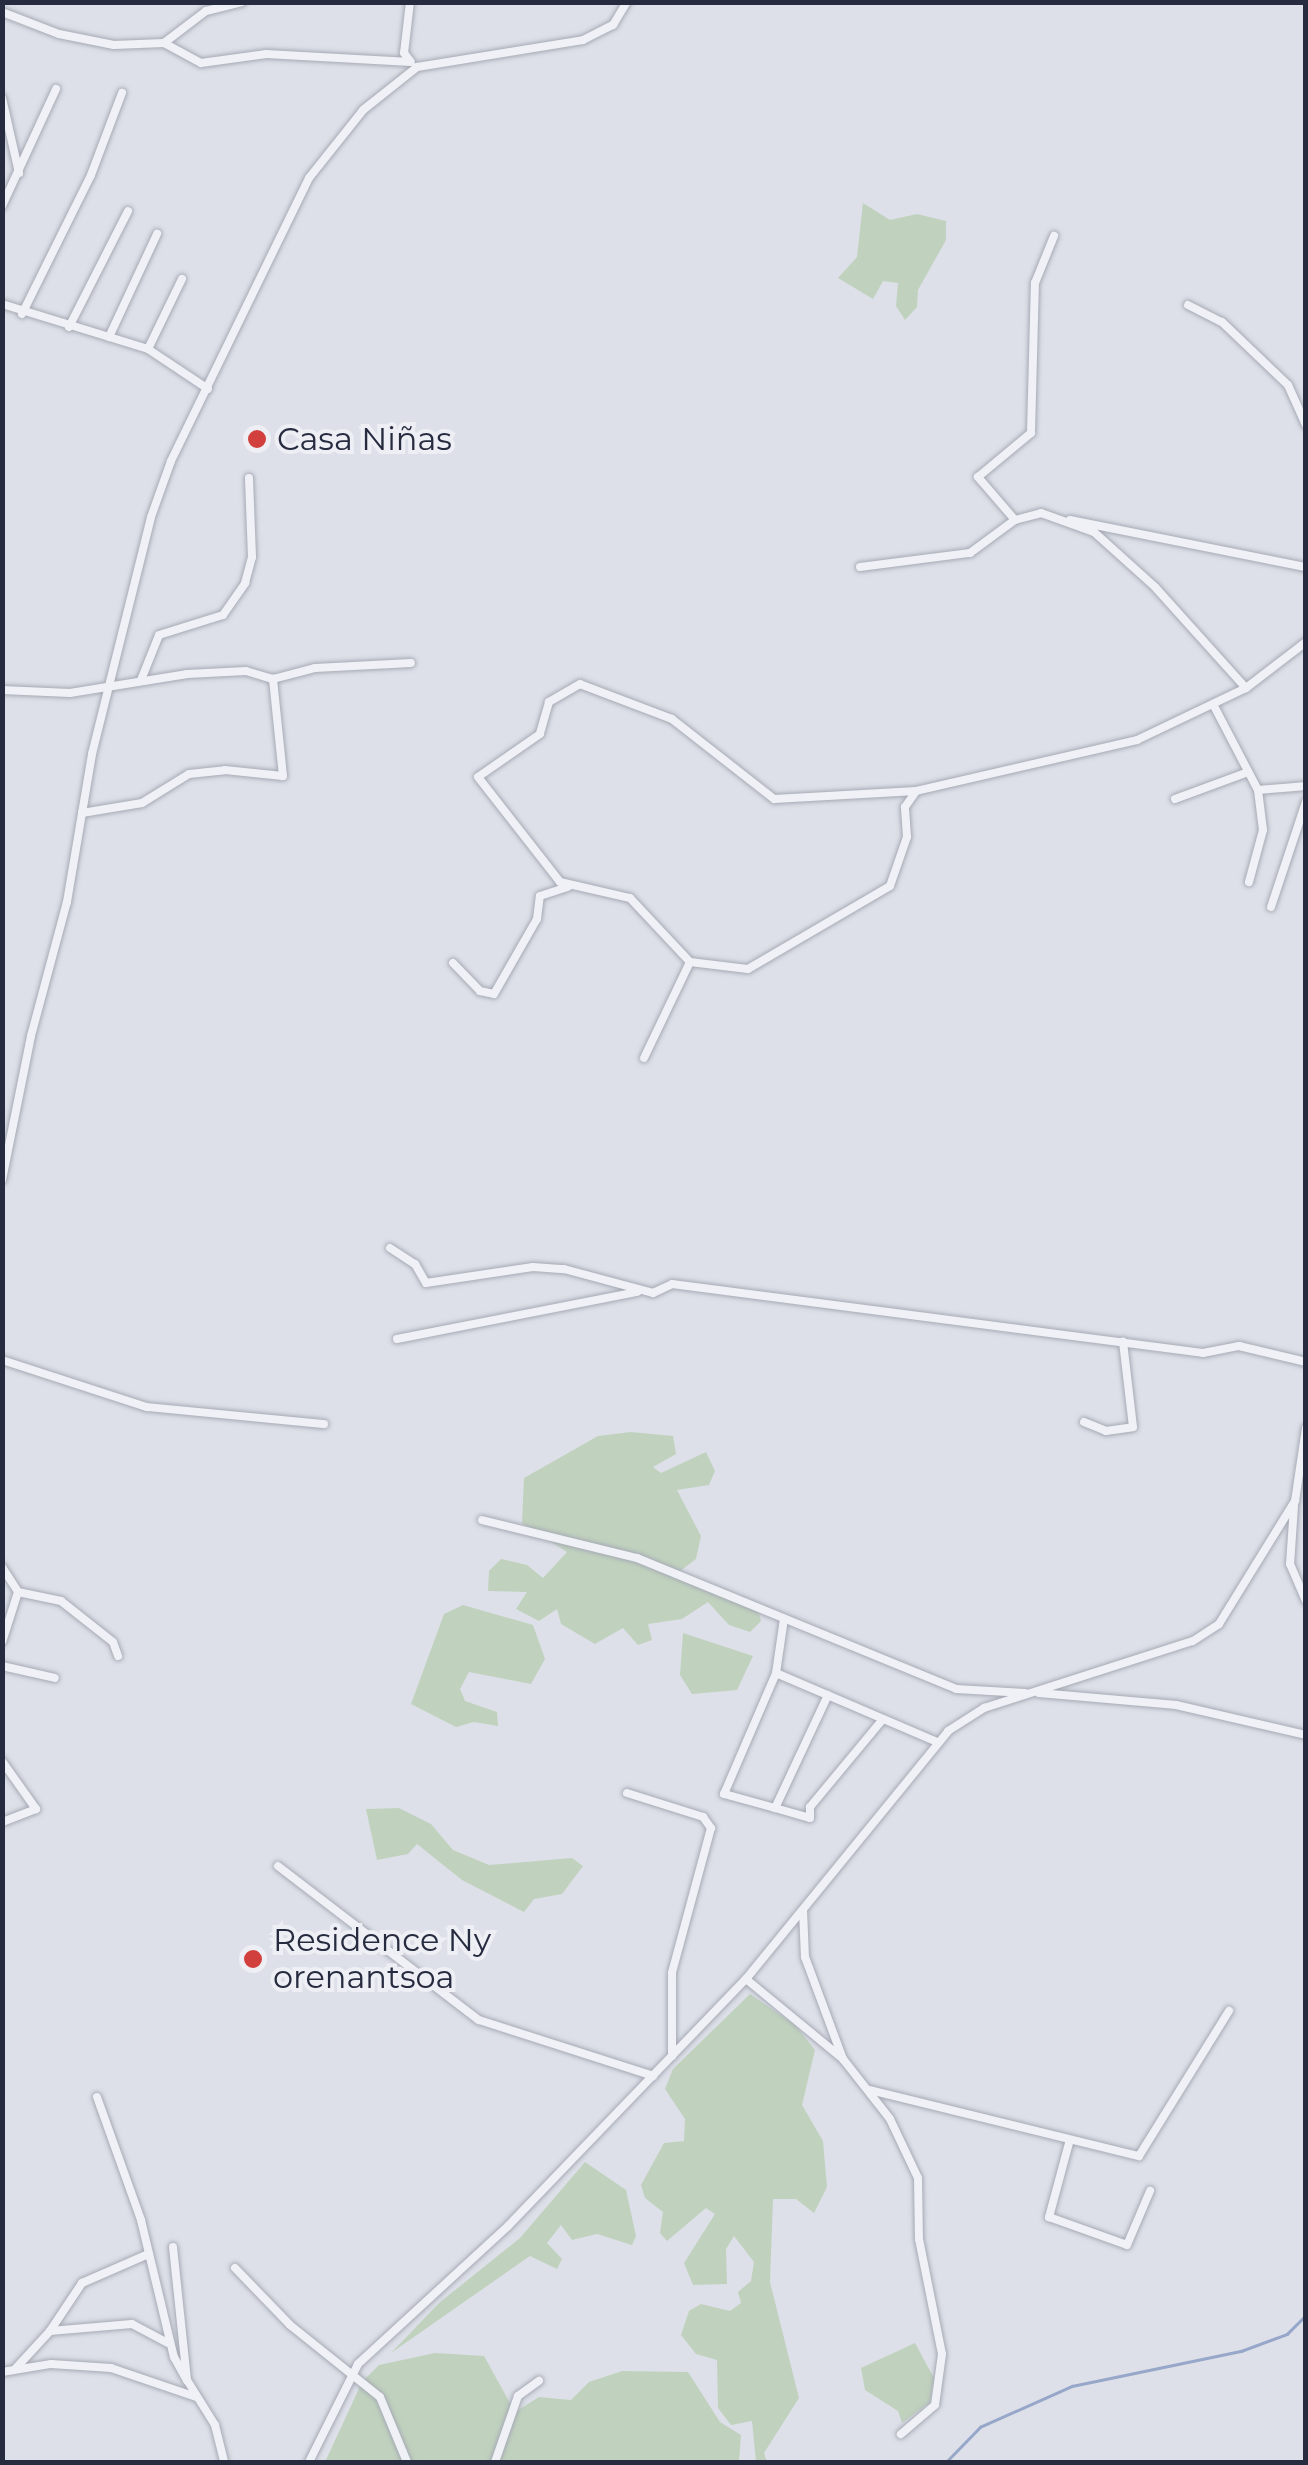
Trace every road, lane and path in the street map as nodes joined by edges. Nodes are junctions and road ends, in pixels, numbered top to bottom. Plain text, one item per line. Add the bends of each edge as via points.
1 (242, 2) edge
2 (410, 2) edge
3 (626, 2) edge
4 (2, 12) edge
5 (164, 43) junction
6 (414, 64) junction
7 (56, 89) dead end
8 (122, 94) dead end
9 (2, 98) edge
10 (19, 173) junction
11 (2, 206) edge
12 (128, 211) dead end
13 (157, 234) dead end
14 (1054, 236) dead end
15 (182, 279) dead end
16 (2, 304) edge
17 (1188, 305) dead end
18 (22, 314) junction
19 (69, 327) junction
20 (108, 337) junction
21 (148, 348) junction
22 (208, 389) junction
23 (1306, 425) edge
24 (249, 478) dead end
25 (1051, 516) junction
26 (1015, 520) junction
27 (860, 567) dead end
28 (1306, 567) edge
29 (1306, 642) edge
30 (411, 663) dead end
31 (141, 680) junction
32 (274, 680) junction
33 (112, 684) junction
34 (1246, 688) junction
35 (2, 690) edge
36 (1214, 706) junction
37 (1248, 772) junction
38 (1306, 786) edge
39 (1258, 790) junction
40 (916, 791) junction
41 (1175, 798) dead end
42 (1306, 802) edge
43 (82, 813) junction
44 (1249, 882) dead end
45 (572, 886) junction
46 (1271, 906) dead end
47 (690, 962) junction
48 (453, 963) dead end
49 (644, 1058) dead end
50 (2, 1180) edge
51 (390, 1248) dead end
52 (641, 1291) junction
53 (397, 1339) dead end
54 (1123, 1342) junction
55 (2, 1360) edge
56 (1306, 1362) edge
57 (1084, 1422) dead end
58 (324, 1424) dead end
59 (1306, 1428) edge
60 (1295, 1501) junction
61 (482, 1520) dead end
62 (2, 1566) edge
63 (18, 1592) junction
64 (1306, 1601) edge
65 (784, 1619) junction
66 (2, 1642) edge
67 (118, 1656) dead end
68 (2, 1666) edge
69 (776, 1673) junction
70 (54, 1678) dead end
71 (1030, 1693) junction
72 (828, 1695) junction
73 (883, 1719) junction
74 (1306, 1734) edge
75 (938, 1742) junction
76 (2, 1762) edge
77 (628, 1793) dead end
78 (775, 1808) junction
79 (2, 1822) edge
80 (278, 1866) dead end
81 (804, 1910) junction
82 (746, 1980) junction
83 (1229, 2010) dead end
84 (672, 2056) junction
85 (842, 2059) junction
86 (654, 2076) junction
87 (870, 2090) junction
88 (97, 2097) dead end
89 (1069, 2143) junction
90 (1150, 2191) dead end
91 (173, 2247) dead end
92 (146, 2254) junction
93 (236, 2268) dead end
94 (50, 2331) junction
95 (170, 2346) junction
96 (15, 2370) junction
97 (2, 2372) edge
98 (354, 2377) junction
99 (187, 2380) junction
100 (539, 2382) dead end
101 (198, 2398) junction
102 (901, 2434) dead end
103 (224, 2462) edge
104 (309, 2462) edge
105 (408, 2462) edge
106 (495, 2462) edge

1 - 5 street via 206,12
2 - 6 street via 404,53
3 - 6 street via 613,24 584,40
4 - 5 street via 59,34 114,44
5 - 6 street via 202,63 266,54
6 - 22 street via 363,110 309,178
7 - 10 street
8 - 18 street via 92,175
9 - 10 street
10 - 11 street
12 - 19 street
13 - 20 street
14 - 26 street via 1035,284 1031,433 978,477
15 - 21 street
16 - 18 street
17 - 23 street via 1222,322 1288,385
18 - 19 street
19 - 20 street
20 - 21 street
21 - 22 street
22 - 33 street via 151,516
24 - 31 street via 252,557 244,583 224,615 159,634
25 - 26 street
25 - 28 street
25 - 34 street via 1094,532 1155,587
26 - 27 street via 970,553
29 - 34 street
30 - 32 street via 316,668
31 - 32 street via 246,671
31 - 33 street
32 - 43 street via 282,776 189,774 142,802
33 - 35 street via 70,693
33 - 43 street
34 - 36 street
36 - 37 street
36 - 40 street via 1137,740
37 - 39 street
37 - 41 street
38 - 39 street
39 - 44 street via 1263,830
40 - 45 street via 774,800 672,719 580,684 549,702 540,734 478,777 560,882
40 - 47 street via 905,808 907,838 896,871 874,901 825,919 764,966
42 - 46 street
43 - 50 street
45 - 47 street via 630,898
45 - 48 street via 540,896 538,919 494,994 480,991
47 - 49 street
51 - 52 street via 415,1264 426,1283 533,1267
52 - 53 street
52 - 54 street via 672,1284
54 - 56 street via 1203,1353 1239,1346
54 - 57 street via 1134,1427 1106,1431
55 - 58 street via 147,1407
59 - 60 street
60 - 64 street via 1290,1564
60 - 71 street via 1219,1624 1194,1641
61 - 65 street via 636,1558
62 - 63 street
63 - 66 street
63 - 67 street via 60,1600 113,1642
65 - 69 street
65 - 71 street via 956,1689
68 - 70 street
69 - 72 street
69 - 78 street via 724,1794
71 - 74 street via 1176,1705
71 - 75 street via 984,1708
72 - 73 street
72 - 78 street
73 - 75 street
73 - 78 street via 810,1807 810,1818
75 - 81 street
76 - 79 street via 36,1810
77 - 84 street via 703,1817 711,1828 672,1972
80 - 86 street via 479,2020
81 - 82 street
81 - 85 street via 805,1957
82 - 84 street
82 - 85 street
83 - 89 street via 1140,2156
84 - 86 street
85 - 87 street
86 - 98 street via 457,2276 358,2364
87 - 89 street via 1010,2120
87 - 102 street via 918,2178 919,2239 942,2354 935,2406
88 - 92 street
89 - 90 street via 1049,2218 1127,2244
91 - 99 street
92 - 94 street via 82,2283
92 - 95 street
93 - 98 street
94 - 95 street via 132,2324
94 - 96 street
95 - 99 street
96 - 97 street
96 - 101 street via 51,2364 110,2368
98 - 104 street
98 - 105 street via 380,2397
99 - 101 street
100 - 106 street via 518,2396
101 - 103 street via 216,2424

